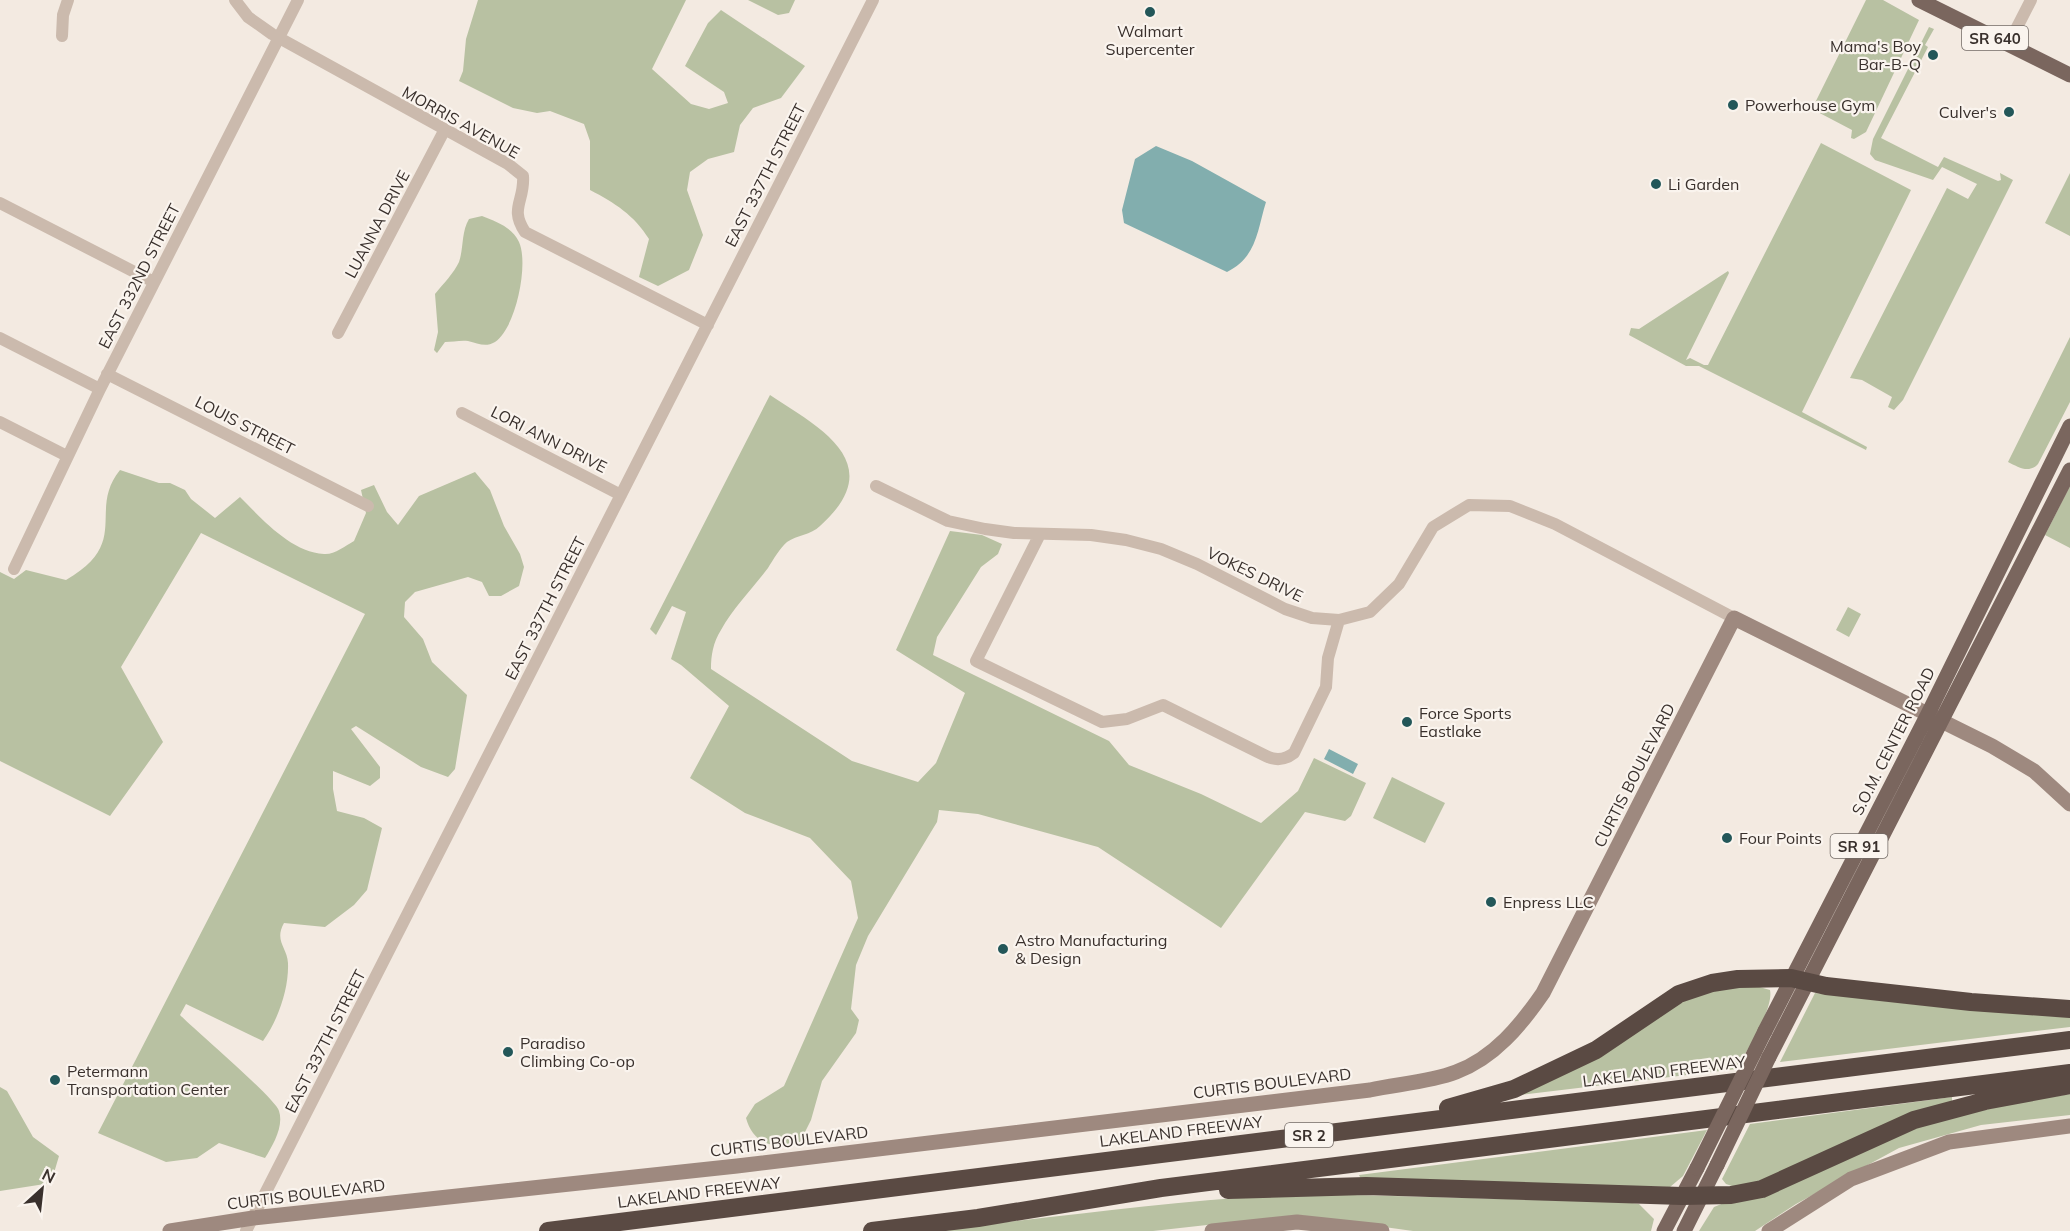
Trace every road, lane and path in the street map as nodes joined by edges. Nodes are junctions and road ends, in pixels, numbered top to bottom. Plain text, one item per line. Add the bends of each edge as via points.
1 (68, 0) edge
2 (235, 0) edge
3 (298, 0) edge
4 (873, 0) edge
5 (1919, 0) edge
6 (2031, 0) edge
7 (62, 36) dead end
8 (279, 38) junction
9 (2008, 45) junction
10 (2070, 75) edge
11 (444, 131) junction
12 (0, 202) edge
13 (154, 282) junction
14 (708, 325) junction
15 (338, 333) dead end
16 (0, 338) edge
17 (107, 374) junction
18 (100, 389) junction
19 (462, 413) dead end
20 (0, 422) edge
21 (2070, 426) edge
22 (67, 456) junction
23 (2070, 470) edge
24 (876, 486) dead end
25 (621, 495) junction
26 (368, 506) dead end
27 (1040, 534) junction
28 (14, 569) dead end
29 (1734, 618) junction
30 (1339, 620) junction
31 (1934, 718) junction
32 (2070, 804) edge
33 (1799, 980) junction
34 (2070, 1009) edge
35 (2070, 1040) edge
36 (2070, 1073) edge
37 (2070, 1085) edge
38 (1389, 1125) junction
39 (2070, 1126) edge
40 (1161, 1188) junction
41 (1682, 1196) junction
42 (1702, 1196) junction
43 (250, 1224) edge
44 (170, 1231) edge
45 (548, 1231) edge
46 (872, 1231) edge
47 (1212, 1231) edge
48 (1382, 1231) edge
49 (1664, 1231) edge
50 (1684, 1231) edge
51 (1769, 1231) edge

1 - 7 street
2 - 8 street, MORRIS AVENUE via 249,17
3 - 8 street, EAST 332ND STREET
4 - 14 street, EAST 337TH STREET
5 - 9 main road, SR 640
6 - 9 street
8 - 11 street, MORRIS AVENUE
8 - 13 street, EAST 332ND STREET
9 - 10 main road, SR 640
11 - 14 street, MORRIS AVENUE via 508,164 523,176 524,188 517,208 525,231
11 - 15 street, LUANNA DRIVE
12 - 13 street
13 - 17 street, EAST 332ND STREET
14 - 25 street, EAST 337TH STREET
16 - 18 street
17 - 18 street, EAST 332ND STREET
17 - 26 street, LOUIS STREET
18 - 22 street, EAST 332ND STREET
19 - 25 street, LORI ANN DRIVE
20 - 22 street
21 - 31 main road, S.O.M. CENTER ROAD / SR 91
22 - 28 street, EAST 332ND STREET
23 - 31 main road, S.O.M. CENTER ROAD / SR 91
24 - 27 street, VOKES DRIVE via 948,521 997,531
25 - 43 street, EAST 337TH STREET
27 - 30 street, VOKES DRIVE via 1091,535 1161,549 1292,612
27 - 30 street via 976,661 1102,722 1126,719 1163,705 1266,756 1287,757 1294,753 1326,687 1328,658
29 - 30 street, VOKES DRIVE via 1555,524 1510,506 1469,505 1432,527 1399,584 1370,612
29 - 31 street
29 - 43 street, CURTIS BOULEVARD via 1543,993 1518,1029 1486,1055 1456,1072 1370,1090
31 - 32 street via 2034,771
31 - 33 main road, S.O.M. CENTER ROAD / SR 91
33 - 34 highway via 1971,1002
33 - 38 highway via 1738,979 1698,986 1662,1004 1596,1050 1514,1089
33 - 41 main road, S.O.M. CENTER ROAD / SR 91, bridge via 1765,1031
33 - 42 main road, S.O.M. CENTER ROAD / SR 91, bridge via 1784,1028
35 - 38 highway, LAKELAND FREEWAY / SR 2
36 - 40 highway, SR 2
37 - 42 highway via 1914,1120 1762,1189 1731,1196
38 - 45 highway, LAKELAND FREEWAY / SR 2
39 - 51 street via 1949,1142 1851,1179
40 - 41 highway via 1213,1191 1366,1186
40 - 46 highway, SR 2
41 - 42 highway
41 - 49 main road, S.O.M. CENTER ROAD / SR 91
42 - 50 main road, S.O.M. CENTER ROAD / SR 91
43 - 44 street, CURTIS BOULEVARD
47 - 48 street via 1297,1222

